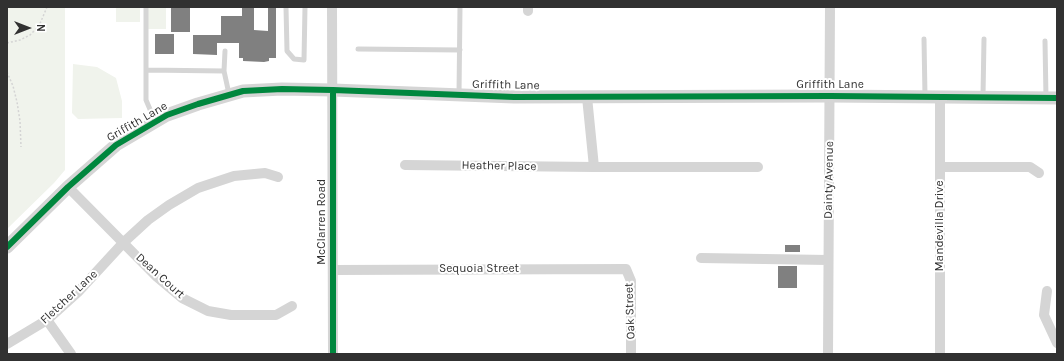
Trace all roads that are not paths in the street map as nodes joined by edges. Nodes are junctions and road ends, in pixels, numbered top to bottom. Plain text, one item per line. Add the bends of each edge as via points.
1 (146, 7) edge
2 (286, 7) edge
3 (305, 7) edge
4 (332, 7) edge
5 (460, 7) edge
6 (830, 7) edge
7 (984, 39) dead end
8 (924, 40) dead end
9 (1045, 41) dead end
10 (358, 49) dead end
11 (460, 50) junction
12 (225, 51) dead end
13 (146, 70) junction
14 (224, 71) junction
15 (333, 90) junction
16 (229, 95) junction
17 (459, 95) junction
18 (830, 96) junction
19 (587, 97) junction
20 (924, 97) junction
21 (940, 97) junction
22 (983, 98) junction
23 (1051, 98) edge
24 (156, 122) junction
25 (405, 165) dead end
26 (594, 167) junction
27 (758, 167) dead end
28 (940, 167) junction
29 (1039, 173) dead end
30 (278, 177) dead end
31 (68, 187) junction
32 (124, 242) junction
33 (7, 246) edge
34 (701, 258) dead end
35 (828, 260) junction
36 (626, 269) joint
37 (333, 270) junction
38 (1047, 291) dead end
39 (292, 306) dead end
40 (46, 320) junction
41 (1057, 343) edge
42 (7, 344) edge
43 (71, 354) edge
44 (333, 354) edge
45 (631, 354) edge
46 (828, 354) edge
47 (940, 354) edge

1 - 13 lane
2 - 3 lane via 287,51 294,59 304,60
4 - 15 street, McClarren Road
5 - 11 lane
6 - 18 street, Dainty Avenue
7 - 22 lane
8 - 20 lane
9 - 23 lane
10 - 11 lane
11 - 17 lane
12 - 14 lane
13 - 14 lane
13 - 24 lane via 146,100
14 - 16 lane
15 - 16 street, Griffith Lane via 282,89 243,91
15 - 17 street, Griffith Lane
15 - 37 street, McClarren Road
16 - 24 street, Griffith Lane via 167,115
17 - 19 street, Griffith Lane
18 - 19 street, Griffith Lane
18 - 20 street, Griffith Lane
18 - 35 street, Dainty Avenue
19 - 26 street
20 - 21 street, Griffith Lane
21 - 22 street, Griffith Lane
21 - 28 street, Mandevilla Drive
22 - 23 street, Griffith Lane
24 - 31 street, Griffith Lane via 116,145
25 - 26 street, Heather Place
26 - 27 street, Heather Place
28 - 29 street via 1030,167
28 - 47 street, Mandevilla Drive
30 - 32 street, Fletcher Lane via 264,173 234,176 198,188 168,205
31 - 32 street, Dean Court
31 - 33 street, Griffith Lane
32 - 39 street, Dean Court via 157,277 182,298 208,311 231,315 276,315
32 - 40 street, Fletcher Lane via 78,292
34 - 35 street
35 - 46 street, Dainty Avenue
36 - 37 street, Sequoia Street
36 - 45 street, Oak Street via 631,281
37 - 44 street, McClarren Road
38 - 41 street via 1044,315
40 - 42 street, Fletcher Lane
40 - 43 street

